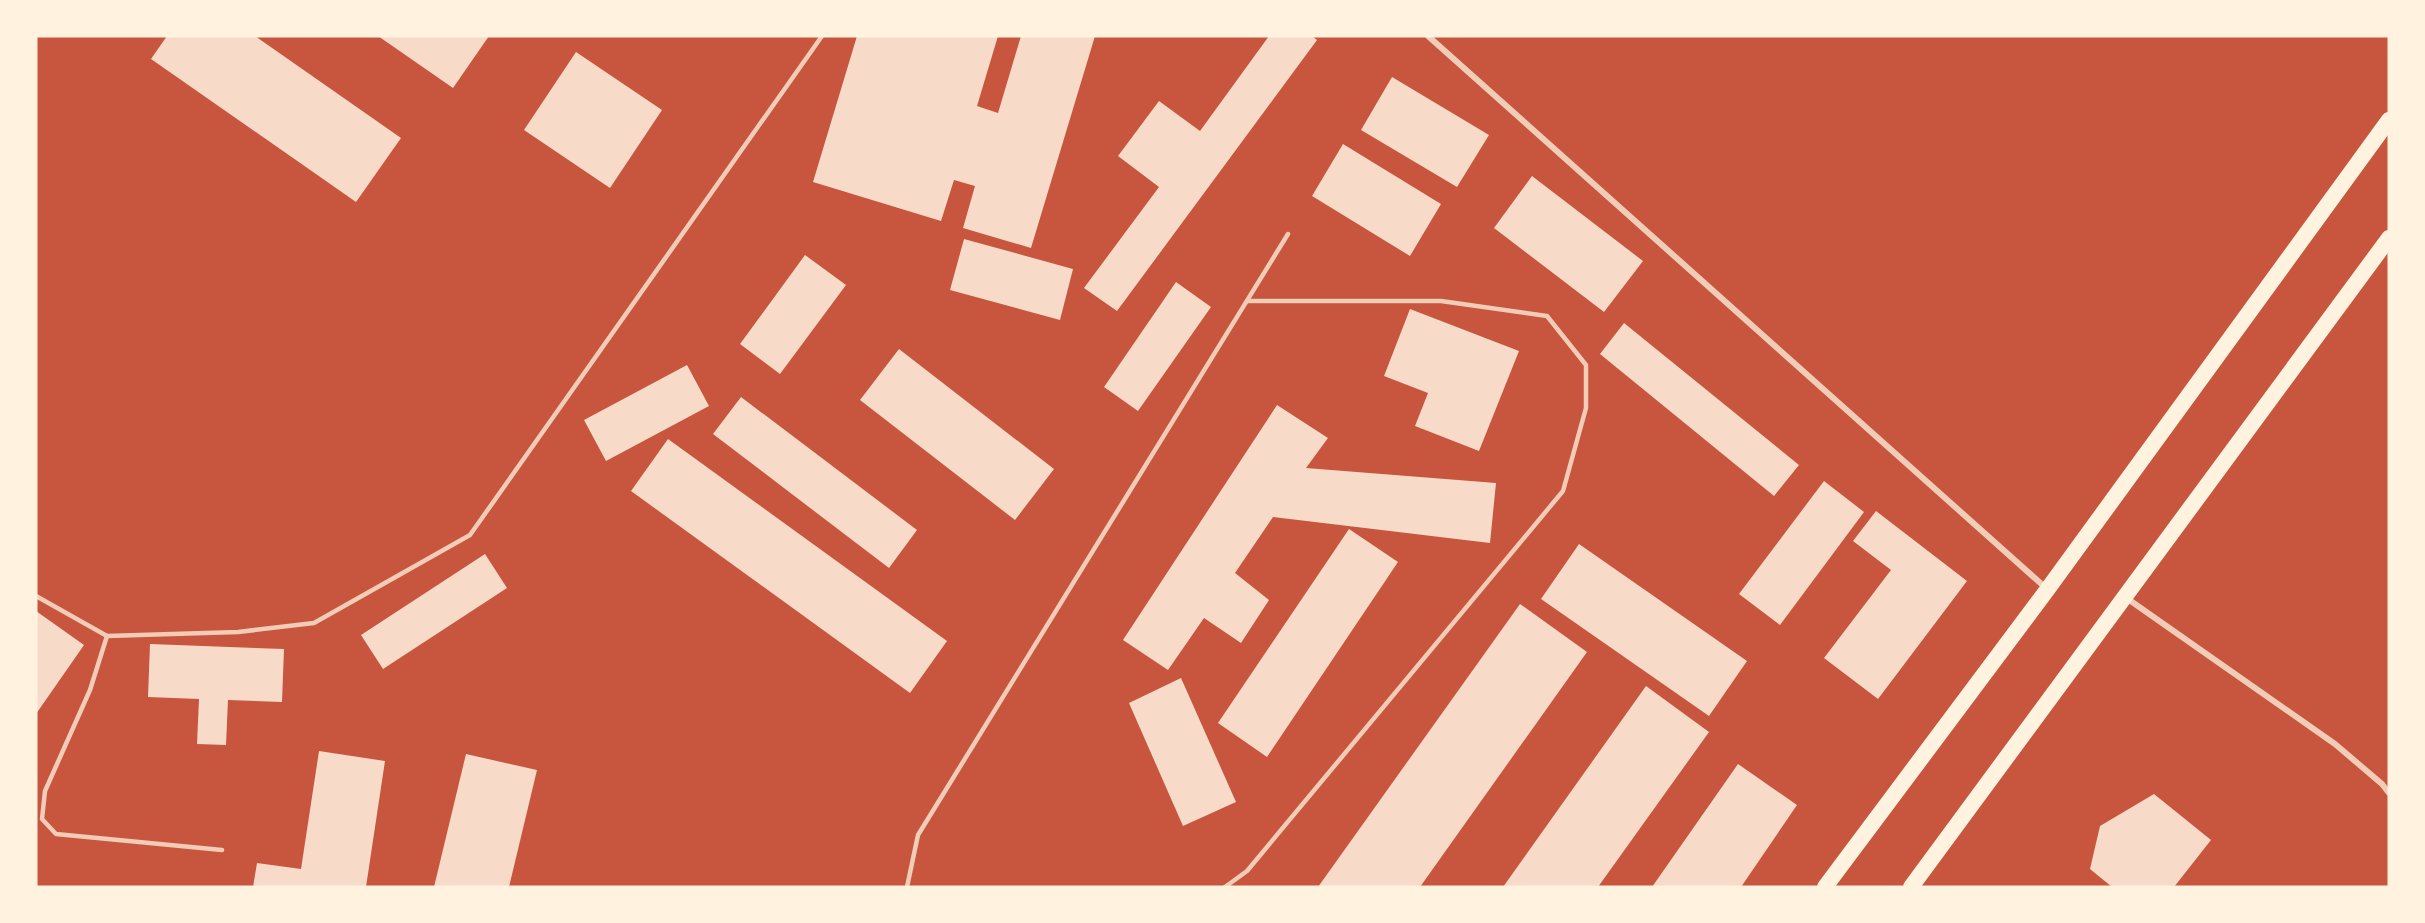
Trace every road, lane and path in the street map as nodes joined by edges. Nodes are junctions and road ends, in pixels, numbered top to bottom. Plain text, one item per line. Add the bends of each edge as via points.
1 (822, 36) edge
2 (1428, 36) edge
3 (2389, 120) edge
4 (1288, 234) dead end
5 (2389, 238) edge
6 (1248, 301) junction
7 (2048, 590) junction
8 (36, 596) edge
9 (2124, 597) junction
10 (107, 636) junction
11 (2389, 793) edge
12 (222, 850) dead end
13 (907, 887) edge
14 (1225, 887) edge
15 (1826, 887) edge
16 (1911, 887) edge

1 - 10 lane via 470,535 314,623 238,632
2 - 7 street
3 - 7 highway
4 - 6 lane
5 - 9 highway
6 - 13 lane via 918,836
6 - 14 lane via 1441,301 1547,316 1586,365 1586,408 1563,491 1247,871
7 - 15 highway
8 - 10 lane
9 - 11 street via 2335,744
9 - 16 highway
10 - 12 lane via 90,690 45,791 42,819 56,834

